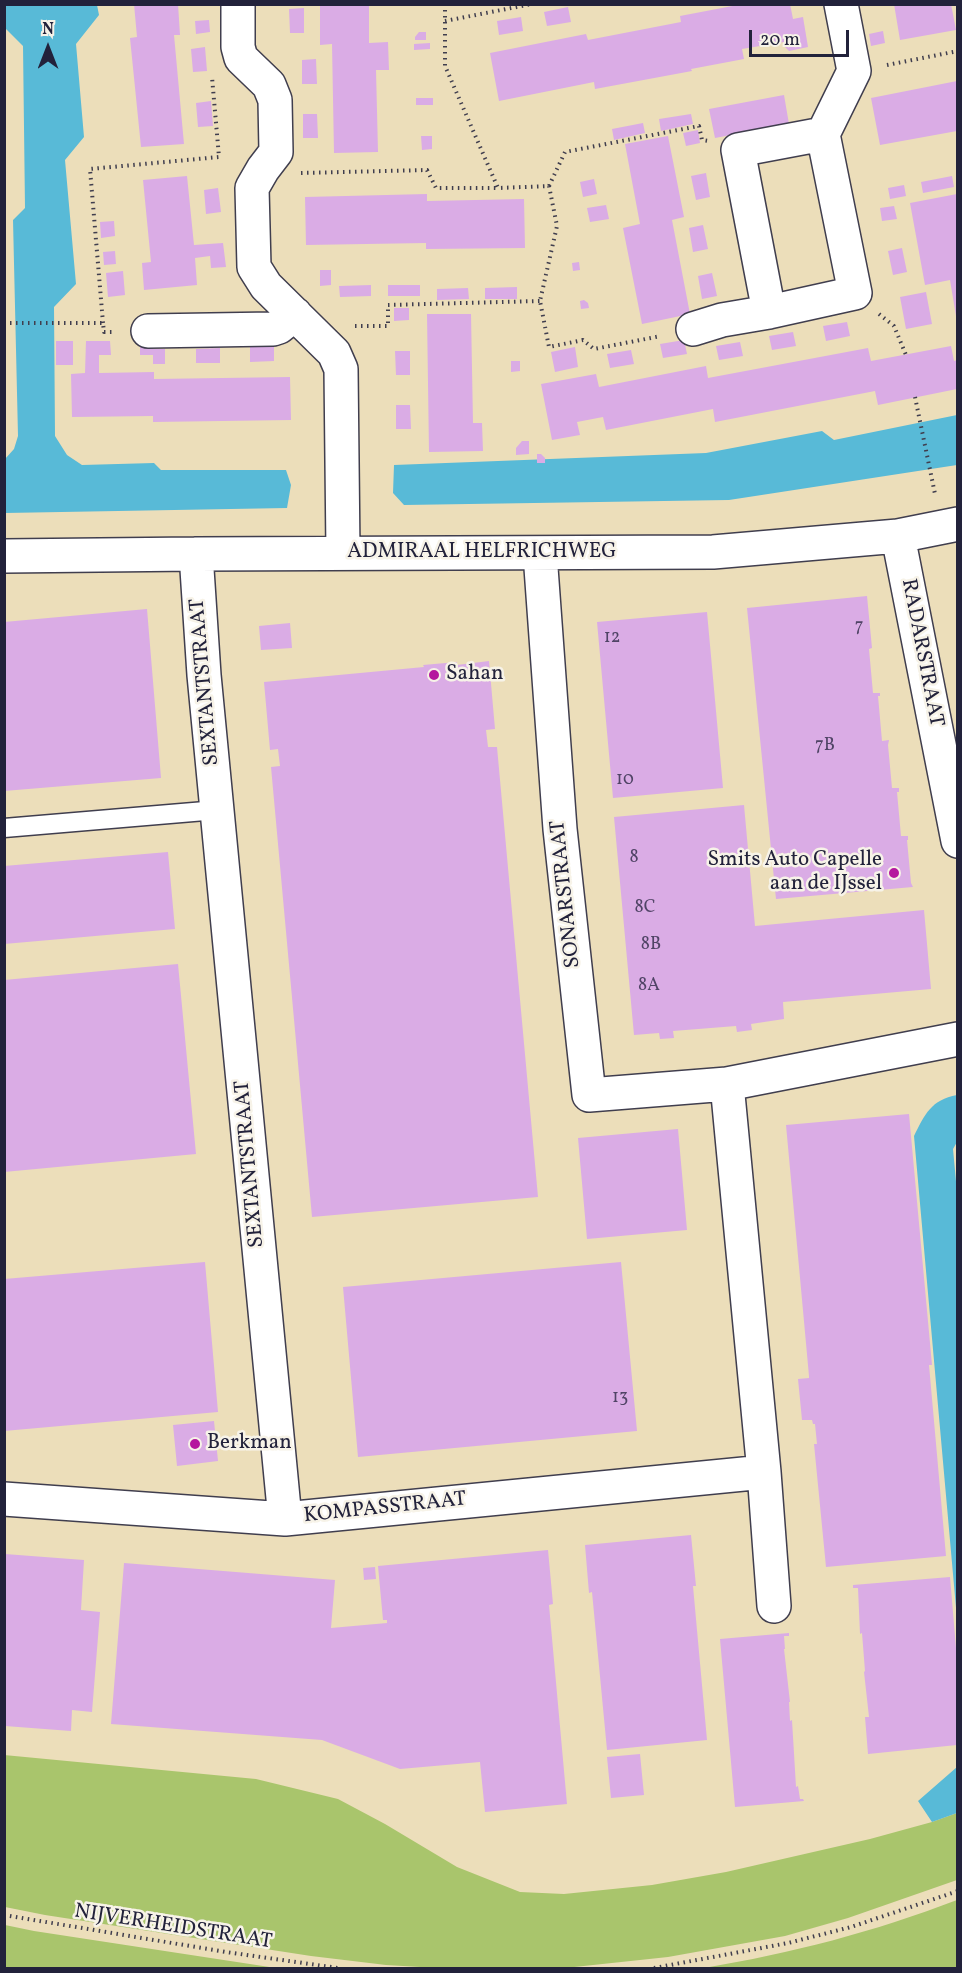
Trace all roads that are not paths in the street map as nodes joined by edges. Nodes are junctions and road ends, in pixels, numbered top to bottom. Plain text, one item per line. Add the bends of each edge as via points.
1 (238, 4) edge
2 (841, 4) edge
3 (823, 134) junction
4 (769, 312) junction
5 (295, 314) junction
6 (693, 329) road end
7 (148, 331) road end
8 (957, 524) edge
9 (898, 536) junction
10 (343, 553) junction
11 (196, 554) junction
12 (540, 554) junction
13 (4, 556) edge
14 (218, 810) junction
15 (4, 828) edge
16 (957, 841) edge
17 (957, 1039) edge
18 (727, 1084) junction
19 (764, 1472) junction
20 (4, 1499) edge
21 (285, 1519) junction
22 (774, 1606) dead end

1 - 5 street via 241,58 269,85 275,100 276,152 252,188 254,267 266,286
2 - 3 street via 854,71
3 - 4 street via 855,293
3 - 4 street via 738,150
4 - 6 street
5 - 7 street via 273,329
5 - 10 street via 334,353 341,369
8 - 9 street, ADMIRAAL HELFRICHWEG
9 - 12 street, ADMIRAAL HELFRICHWEG via 713,552
9 - 16 street, RADARSTRAAT
10 - 11 street, ADMIRAAL HELFRICHWEG
10 - 12 street, ADMIRAAL HELFRICHWEG
11 - 13 street, ADMIRAAL HELFRICHWEG
11 - 14 street, SEXTANTSTRAAT
12 - 18 street, SONARSTRAAT via 560,829 588,1095
14 - 15 lane
14 - 21 street, SEXTANTSTRAAT
17 - 18 street
18 - 19 street
19 - 21 street, KOMPASSTRAAT
19 - 22 street
20 - 21 street, KOMPASSTRAAT

